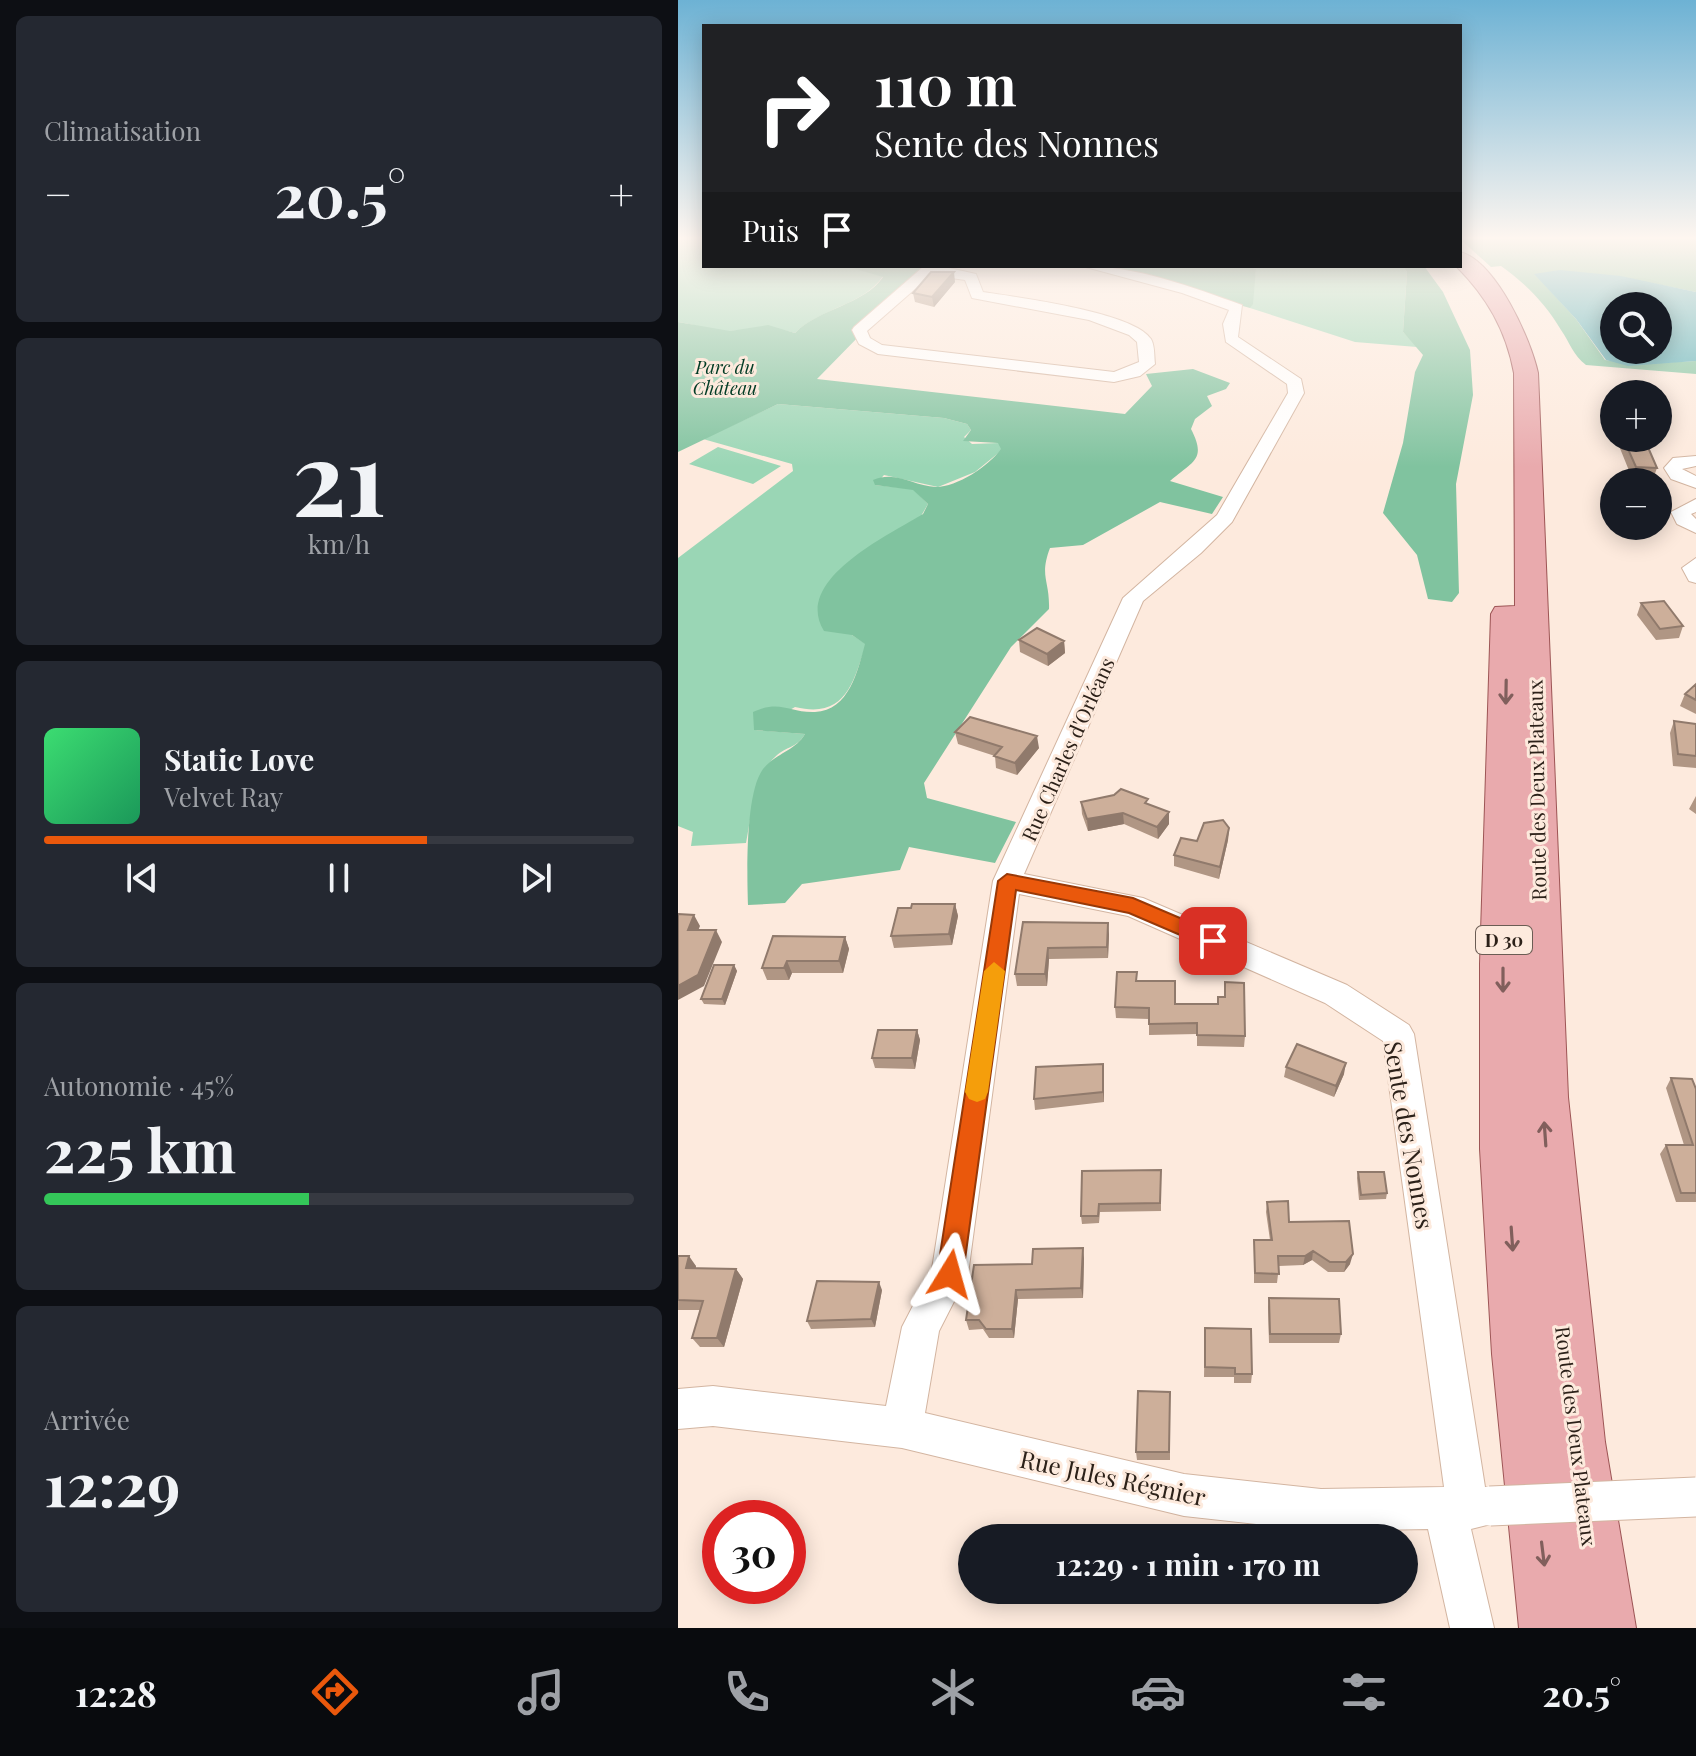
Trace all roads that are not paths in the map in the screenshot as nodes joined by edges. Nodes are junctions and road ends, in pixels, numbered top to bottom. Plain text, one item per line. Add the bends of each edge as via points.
1 (876, 315) edge
2 (1087, 315) edge
3 (1234, 315) edge
4 (1489, 315) edge
5 (1506, 315) edge
6 (1696, 461) edge
7 (1696, 482) edge
8 (1696, 505) edge
9 (1696, 527) edge
10 (1696, 564) edge
11 (1696, 577) edge
12 (1007, 881) junction
13 (678, 1409) edge
14 (902, 1428) junction
15 (1696, 1497) edge
16 (1467, 1508) junction
17 (1472, 1628) edge
18 (1553, 1628) edge
19 (1602, 1628) edge

1 - 2 street via 859,330 867,344 878,349 1089,376 1134,373 1147,364 1144,340 1136,332
3 - 12 street, Rue Charles d'Orléans via 1231,339 1295,382 1296,393 1225,518 1134,598
4 -> 18 main road, Route des Deux Plateaux / D 30 via 1507,360 1509,383 1504,1080 1516,1301
19 -> 5 main road, Route des Deux Plateaux / D 30 via 1574,1442 1543,1111 1526,373
6 - 7 street via 1673,468
8 - 9 street via 1681,512
10 - 11 street
12 - 14 street, Rue Charles d'Orléans via 950,1274 921,1327
12 - 16 street, Sente des Nonnes via 1133,906 1336,994 1398,1034
13 - 14 street, Rue Jules Régnier via 713,1406
14 - 16 street, Rue Jules Régnier via 1184,1495 1321,1510
15 - 16 street, Rue Jules Régnier, bridge
16 - 17 street, Sente des Nonnes

